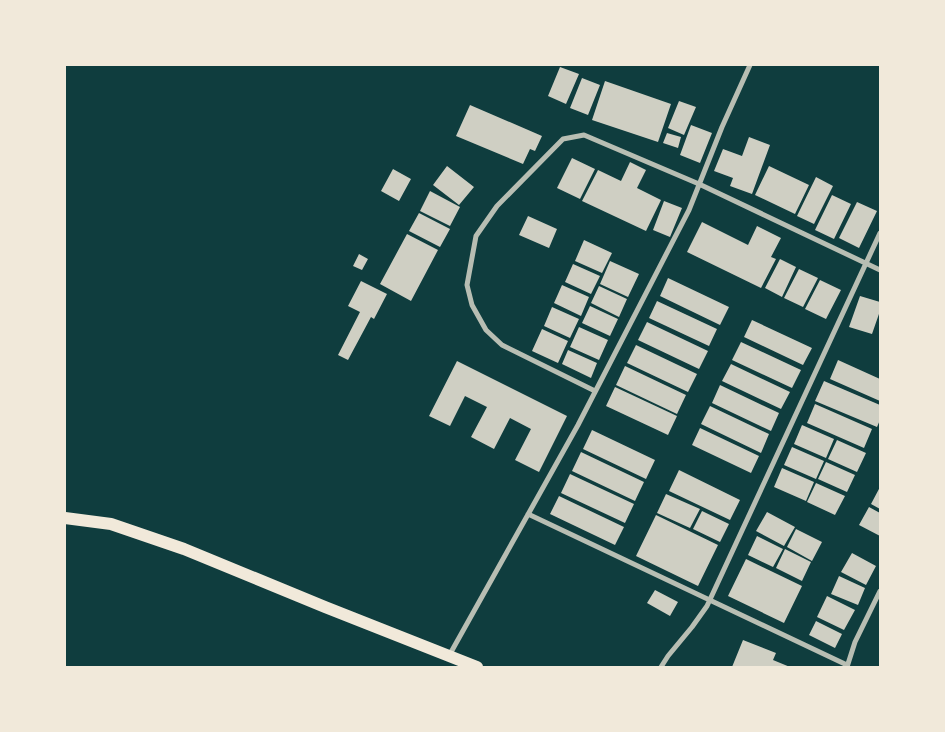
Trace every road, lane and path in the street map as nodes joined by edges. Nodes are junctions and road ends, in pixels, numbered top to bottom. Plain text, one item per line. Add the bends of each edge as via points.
1 (750, 65) edge
2 (699, 184) junction
3 (880, 233) edge
4 (866, 263) junction
5 (880, 270) edge
6 (595, 391) junction
7 (528, 514) junction
8 (65, 518) edge
9 (880, 591) edge
10 (710, 600) junction
11 (448, 656) junction
12 (847, 666) edge
13 (477, 667) edge
14 (661, 667) edge

1 - 2 street
2 - 4 street
2 - 6 street via 689,210
2 - 6 street via 584,135 563,139 497,206 476,236 467,285 472,304 486,330 502,345
3 - 4 street
4 - 5 street
4 - 10 street
6 - 7 street
7 - 10 street
7 - 11 street
8 - 11 main road via 111,524 184,549
9 - 12 street
10 - 12 street
10 - 14 street
11 - 13 main road

